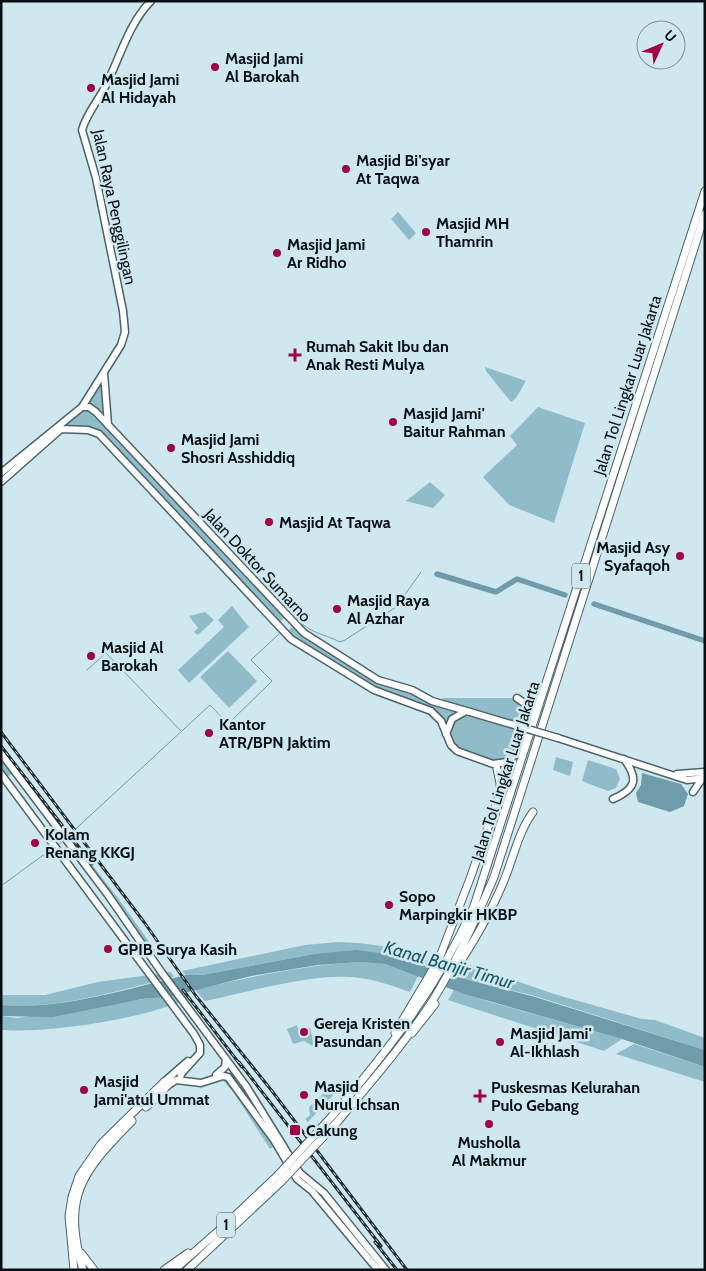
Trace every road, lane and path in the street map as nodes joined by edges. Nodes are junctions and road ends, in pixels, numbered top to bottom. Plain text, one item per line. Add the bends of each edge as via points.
1 (151, 1) edge
2 (705, 191) edge
3 (705, 214) edge
4 (104, 372) junction
5 (82, 407) junction
6 (108, 425) junction
7 (1, 473) edge
8 (1, 482) edge
9 (539, 690) dead end
10 (517, 698) dead end
11 (468, 711) junction
12 (530, 714) junction
13 (446, 734) junction
14 (1, 753) edge
15 (624, 759) junction
16 (496, 769) dead end
17 (1, 774) edge
18 (674, 774) junction
19 (704, 776) edge
20 (693, 792) dead end
21 (613, 799) dead end
22 (532, 812) dead end
23 (108, 895) junction
24 (97, 903) junction
25 (455, 961) junction
26 (428, 1002) junction
27 (408, 1035) junction
28 (198, 1042) junction
29 (387, 1051) junction
30 (226, 1058) junction
31 (180, 1080) junction
32 (190, 1082) junction
33 (166, 1084) junction
34 (336, 1118) junction
35 (279, 1179) junction
36 (223, 1228) junction
37 (70, 1230) junction
38 (76, 1244) junction
39 (74, 1270) edge
40 (81, 1270) edge
41 (94, 1270) edge
42 (164, 1270) edge
43 (174, 1270) edge
44 (187, 1270) edge
45 (378, 1270) edge
46 (386, 1270) edge

1 - 4 main road, Jalan Raya Penggilingan via 129,36 82,130 96,178 124,321 121,345
2 - 25 highway, Jalan Tol Lingkar Luar Jakarta / 1 via 487,871
3 - 25 highway, Jalan Tol Lingkar Luar Jakarta / 1 via 494,877
4 - 5 main road, Jalan Raya Penggilingan
4 - 6 main road
5 - 6 main road, Jalan Doktor Sumarno via 92,408
5 - 7 main road, Jalan Raya Penggilingan
6 - 11 main road, Jalan Doktor Sumarno via 304,633 378,680
8 - 13 main road, Jalan Doktor Sumarno via 61,429 88,430 99,434 292,639 374,690 431,711 441,721
9 - 12 main road
10 - 12 main road via 526,705
11 - 13 main road via 452,719
11 - 15 main road, Jalan Doktor Sumarno, bridge
12 - 13 main road, Jalan Doktor Sumarno via 516,754 502,764 456,751
14 - 23 main road
15 - 18 main road, Jalan Doktor Sumarno
15 - 21 main road via 633,773 633,781 626,793
16 - 29 highway via 500,793 439,959
17 - 24 main road
18 - 19 main road
18 - 19 main road via 687,780
19 - 20 main road
22 - 25 highway via 496,898
23 - 24 main road
23 - 30 main road
24 - 28 main road
25 - 26 highway, Jalan Tol Lingkar Luar Jakarta / 1
25 - 27 highway via 439,996 419,1027
26 - 27 highway, Jalan Tol Lingkar Luar Jakarta / 1
26 - 29 highway, Jalan Tol Lingkar Luar Jakarta / 1
27 - 34 highway, Jalan Tol Lingkar Luar Jakarta / 1
28 - 31 main road via 200,1053 180,1074
28 - 33 main road via 196,1054
29 - 34 highway, Jalan Tol Lingkar Luar Jakarta / 1
30 - 32 main road via 225,1067 218,1074 203,1081
30 - 46 main road via 265,1113 300,1173 324,1193
31 - 32 main road
31 - 33 main road
32 - 45 main road via 228,1077 274,1140 297,1179 312,1191
33 - 37 highway via 91,1156 74,1187 69,1209
33 - 38 highway via 124,1129 82,1182 74,1216
34 - 35 highway, Jalan Tol Lingkar Luar Jakarta / 1, bridge
35 - 36 highway, Jalan Tol Lingkar Luar Jakarta / 1
35 - 44 highway, Jalan Tol Lingkar Luar Jakarta / 1
36 - 42 highway
36 - 43 highway, Jalan Tol Lingkar Luar Jakarta / 1
37 - 39 highway
37 - 40 highway
38 - 40 highway
38 - 41 highway

